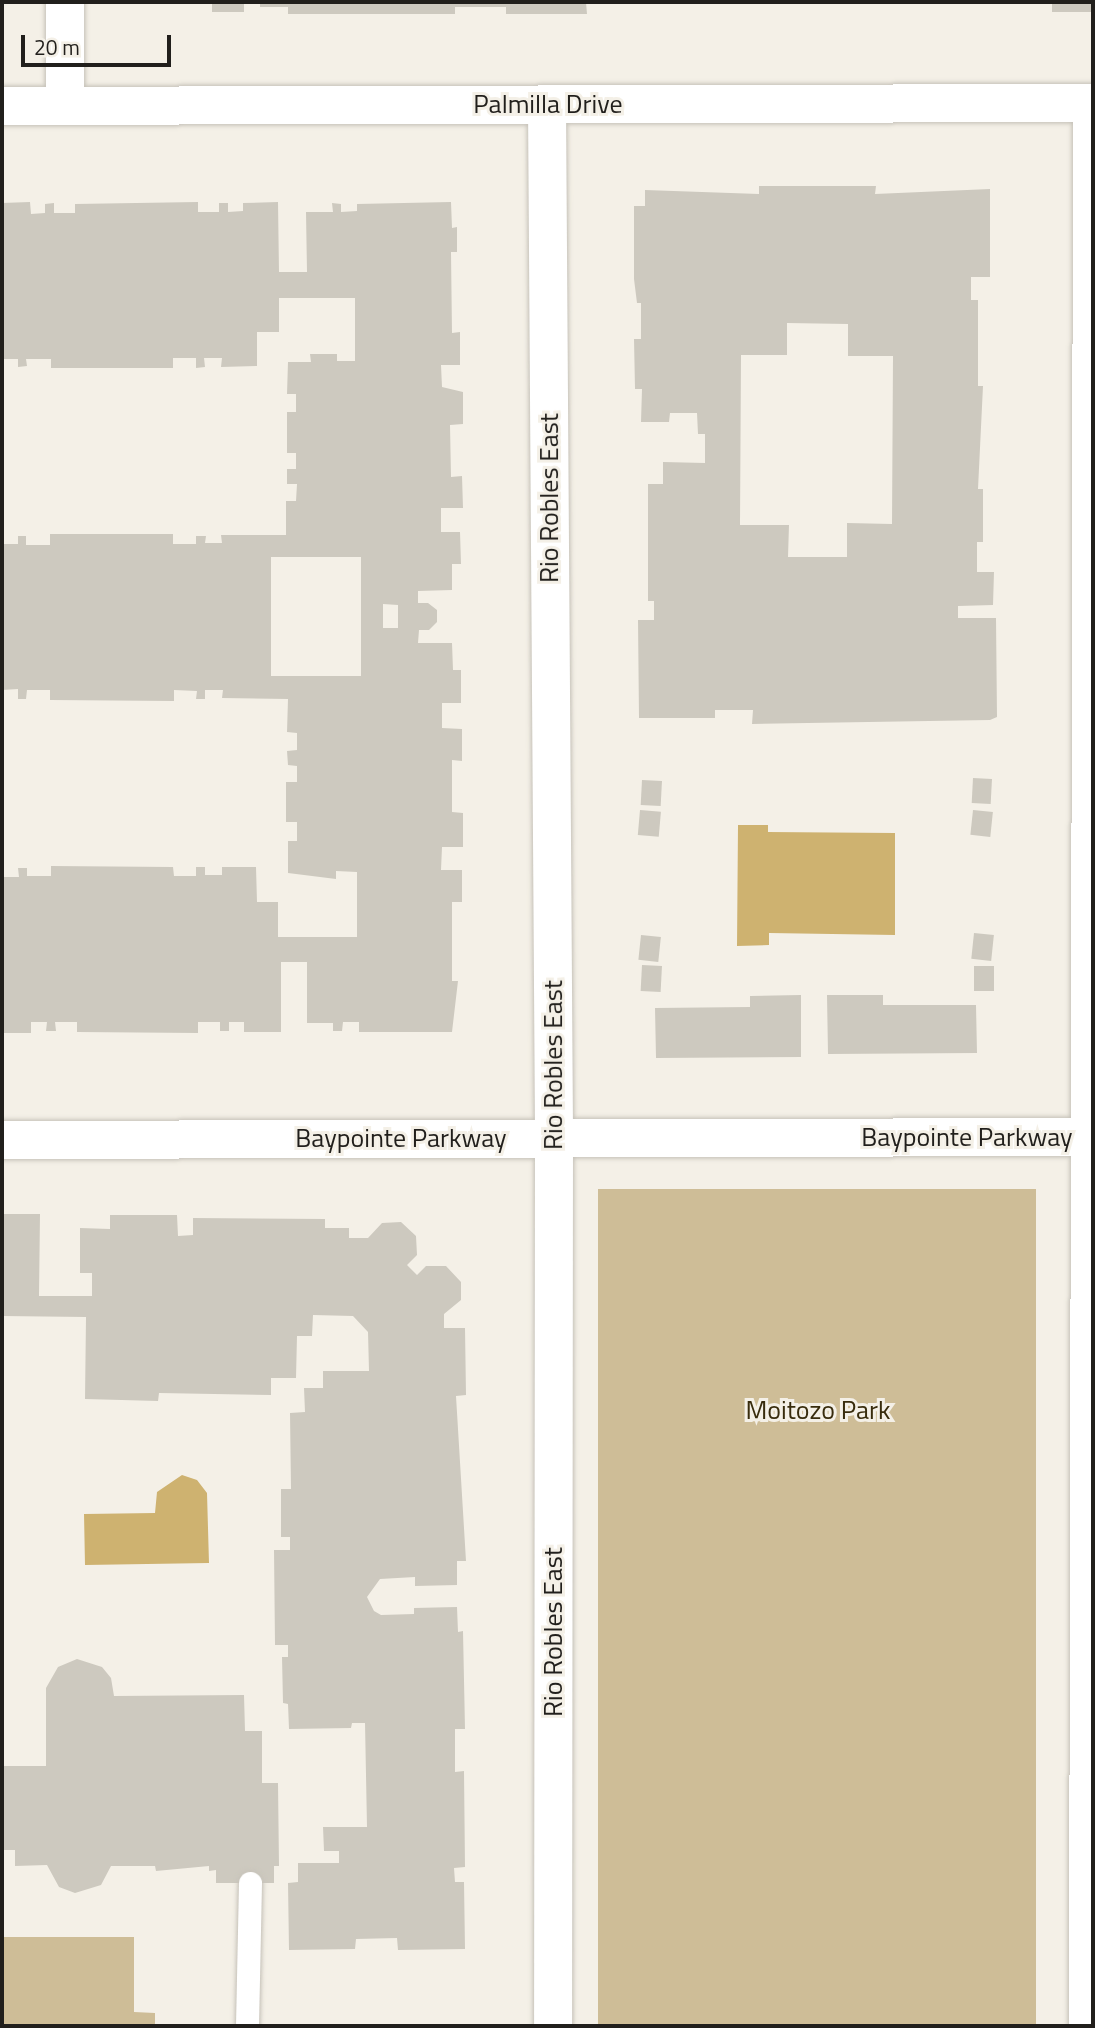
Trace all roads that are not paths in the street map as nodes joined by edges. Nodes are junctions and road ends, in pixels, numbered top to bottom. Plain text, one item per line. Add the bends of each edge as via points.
1 (65, 2) edge
2 (1093, 103) edge
3 (547, 104) junction
4 (2, 106) edge
5 (65, 106) junction
6 (1092, 1136) edge
7 (554, 1137) junction
8 (2, 1140) edge
9 (250, 1883) dead end
10 (247, 2026) edge
11 (553, 2026) edge
12 (1088, 2026) edge

1 - 5 street
2 - 3 street, Palmilla Drive
2 - 6 street
3 - 5 street, Palmilla Drive
3 - 7 street, Rio Robles East
4 - 5 street, Palmilla Drive
6 - 7 street, Baypointe Parkway
6 - 12 street
7 - 8 street, Baypointe Parkway
7 - 11 street, Rio Robles East
9 - 10 lane

